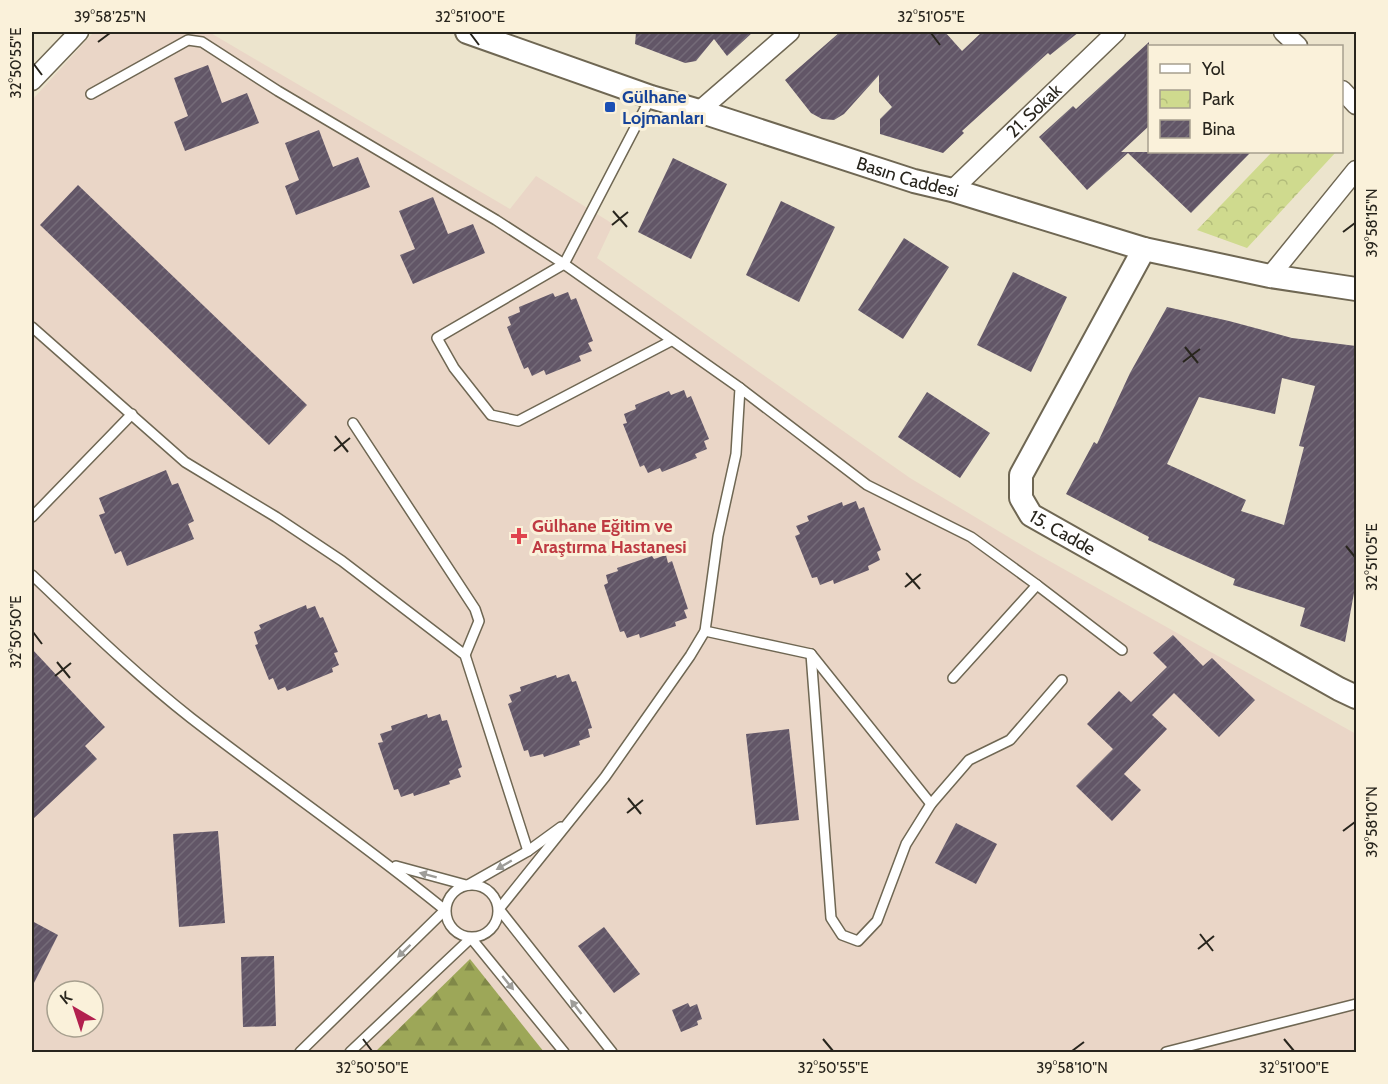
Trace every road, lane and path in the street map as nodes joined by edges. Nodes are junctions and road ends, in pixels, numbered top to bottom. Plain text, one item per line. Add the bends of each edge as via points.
1 (79, 32) edge
2 (471, 32) edge
3 (790, 32) edge
4 (1116, 32) edge
5 (1283, 32) edge
6 (1297, 45) edge
7 (32, 81) edge
8 (1343, 92) edge
9 (91, 94) dead end
10 (651, 97) junction
11 (1356, 105) edge
12 (699, 111) junction
13 (1356, 170) edge
14 (952, 190) junction
15 (1144, 249) junction
16 (564, 264) junction
17 (1270, 276) junction
18 (1356, 289) edge
19 (32, 327) edge
20 (671, 341) junction
21 (740, 388) junction
22 (132, 414) junction
23 (353, 423) dead end
24 (32, 517) edge
25 (32, 575) edge
26 (1037, 585) junction
27 (705, 631) junction
28 (1122, 650) dead end
29 (811, 654) junction
30 (465, 655) junction
31 (953, 678) dead end
32 (1062, 680) dead end
33 (1356, 697) edge
34 (931, 804) junction
35 (570, 821) junction
36 (528, 850) junction
37 (391, 865) junction
38 (467, 885) junction
39 (499, 909) junction
40 (446, 910) junction
41 (471, 938) junction
42 (1356, 1004) edge
43 (300, 1053) edge
44 (350, 1053) edge
45 (564, 1053) edge
46 (612, 1053) edge
47 (1166, 1053) edge

1 - 7 street
2 - 10 street, Basın Caddesi
3 - 12 street
4 - 14 street, 21. Sokak
5 - 6 street
8 - 11 street
9 - 16 lane via 188,40 202,42
10 - 12 street, Basın Caddesi
10 - 16 lane
12 - 14 street, Basın Caddesi
13 - 17 street
14 - 15 street, Basın Caddesi
15 - 17 street, Basın Caddesi
15 - 33 street, 15. Cadde via 1021,475 1021,498 1031,515
16 - 20 lane
16 - 20 lane via 437,338 454,368 492,416 518,421
17 - 18 street, Basın Caddesi
19 - 22 lane
20 - 21 lane
21 - 26 lane via 867,485 970,537
21 - 27 lane via 736,454 718,536
22 - 24 lane
22 - 30 lane via 186,462 342,561
23 - 30 lane via 476,609 479,621
25 - 37 lane via 125,663 191,718
26 - 28 lane
26 - 31 lane
27 - 29 lane
27 - 35 lane via 605,777
29 - 34 lane
29 - 34 lane via 831,918 842,935 858,942 877,921 906,844
30 - 36 lane
32 - 34 lane via 1010,740 969,760
35 - 36 lane
35 - 39 lane
36 -> 38 lane
38 -> 37 lane
37 - 40 lane
38 - 39 lane via 484,887
38 - 40 lane via 452,894
39 - 41 lane via 494,927
46 -> 39 lane
40 - 41 lane via 446,918 455,932
40 -> 43 lane
41 - 44 lane
41 -> 45 lane
42 - 47 lane

